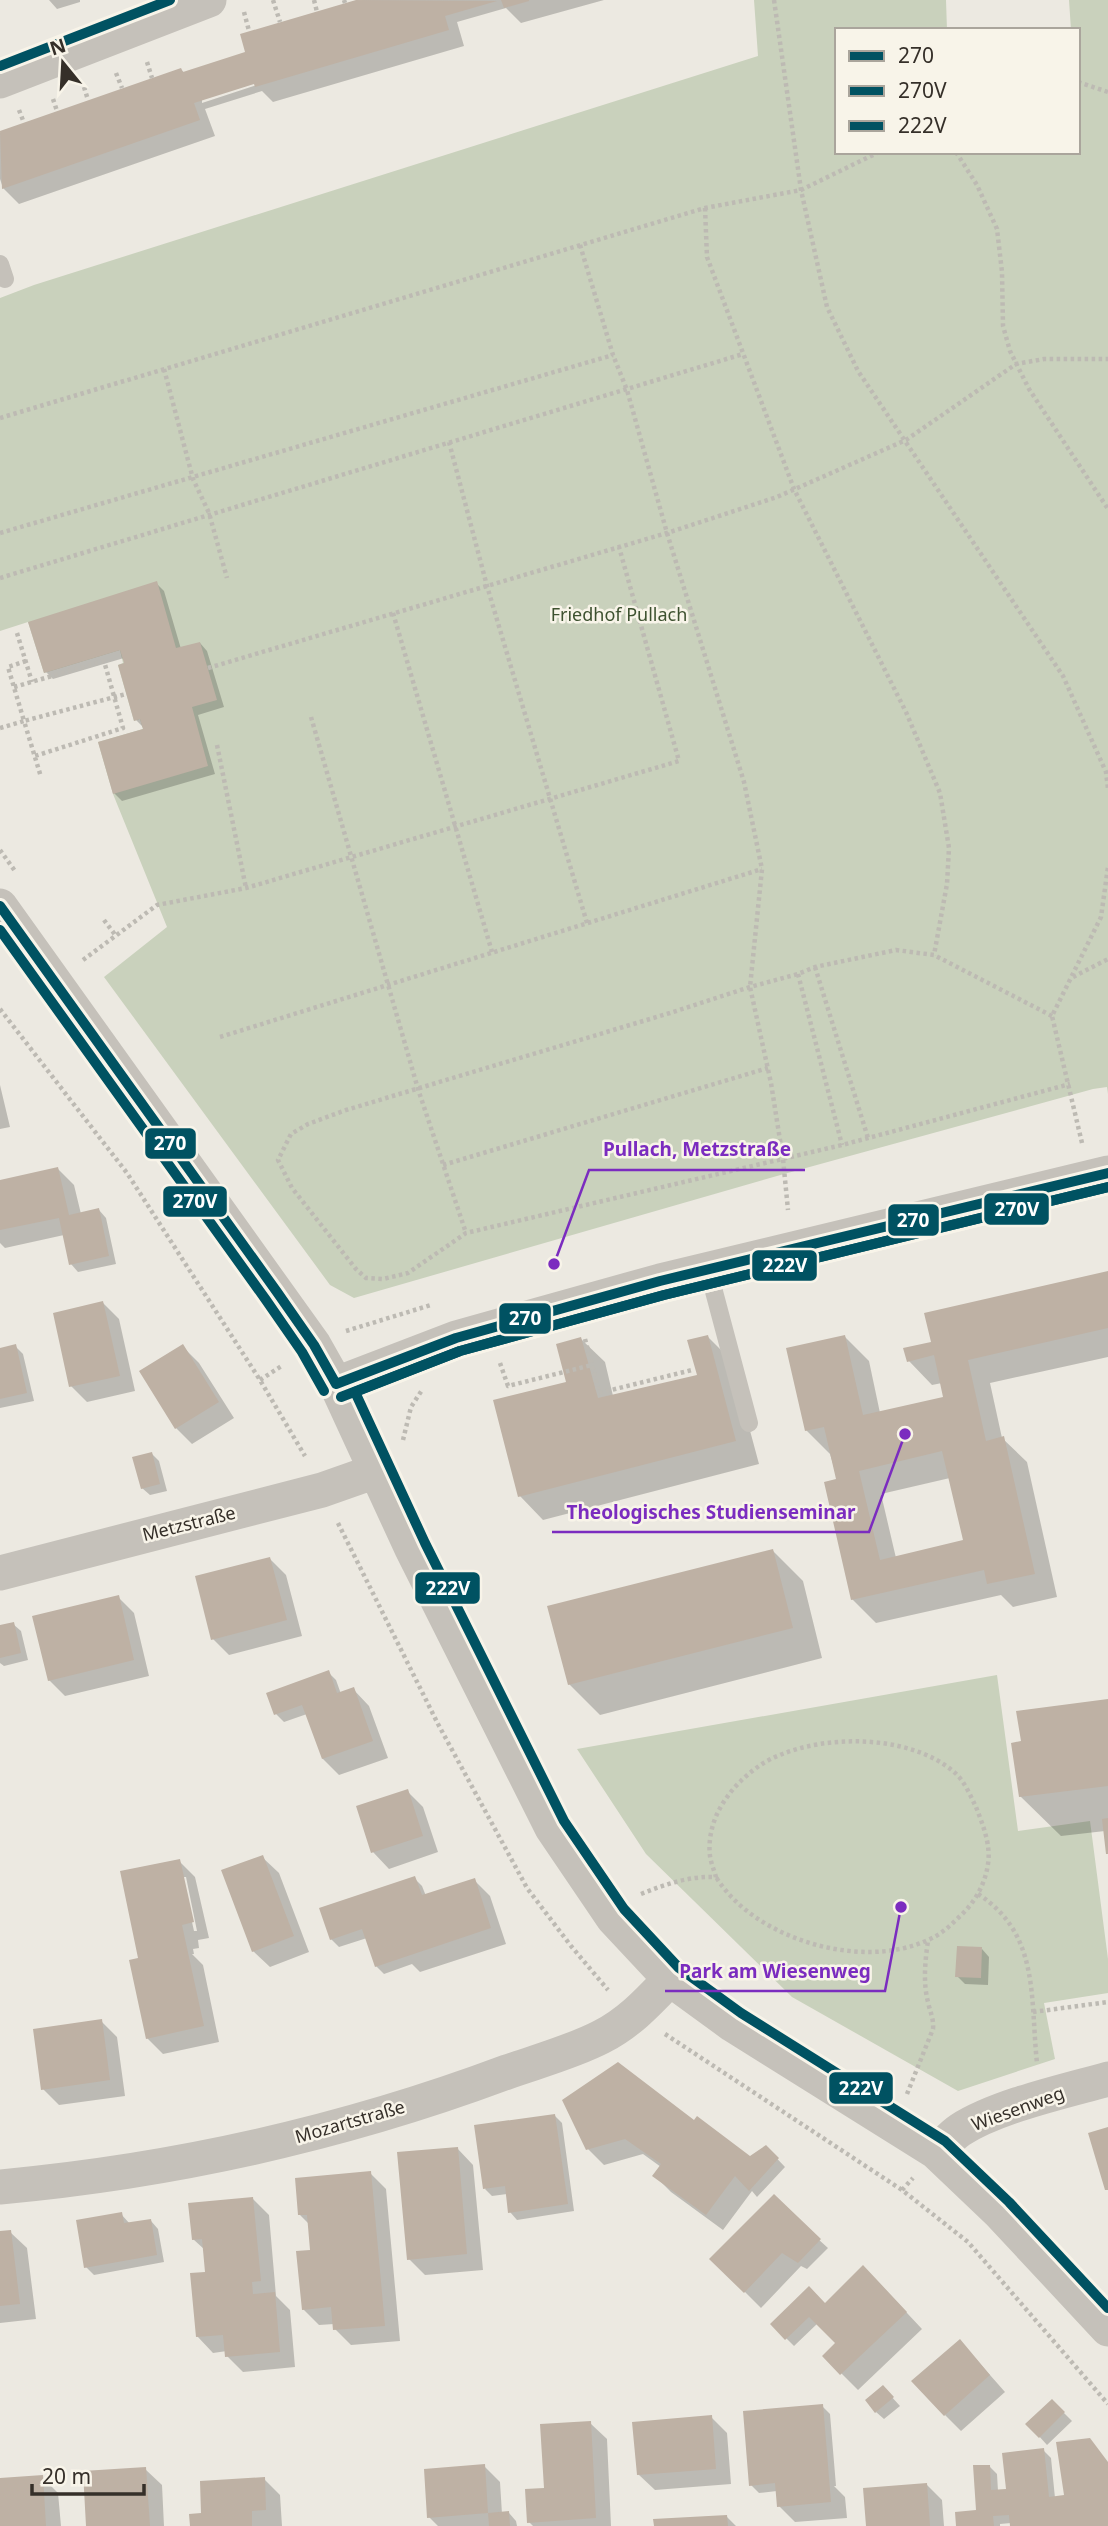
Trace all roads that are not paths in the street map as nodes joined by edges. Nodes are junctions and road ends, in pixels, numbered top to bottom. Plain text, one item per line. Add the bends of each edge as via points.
1 (209, 0) edge
2 (0, 81) edge
3 (0, 906) edge
4 (1108, 1173) edge
5 (708, 1269) junction
6 (336, 1384) junction
7 (749, 1423) dead end
8 (388, 1461) junction
9 (0, 1573) edge
10 (670, 1979) junction
11 (1108, 2079) edge
12 (948, 2141) junction
13 (0, 2187) edge
14 (1108, 2329) edge

1 - 2 street
3 - 6 street via 277,1292
4 - 5 street
5 - 6 street via 456,1338
5 - 7 lane
6 - 8 street
8 - 9 street, Metzstraße via 321,1490
8 - 10 street via 552,1828 612,1918
10 - 12 street via 733,2025
10 - 13 street, Mozartstraße via 636,2015 602,2037 454,2092 285,2141 180,2163
11 - 12 street, Wiesenweg via 992,2115
12 - 14 street via 999,2212

